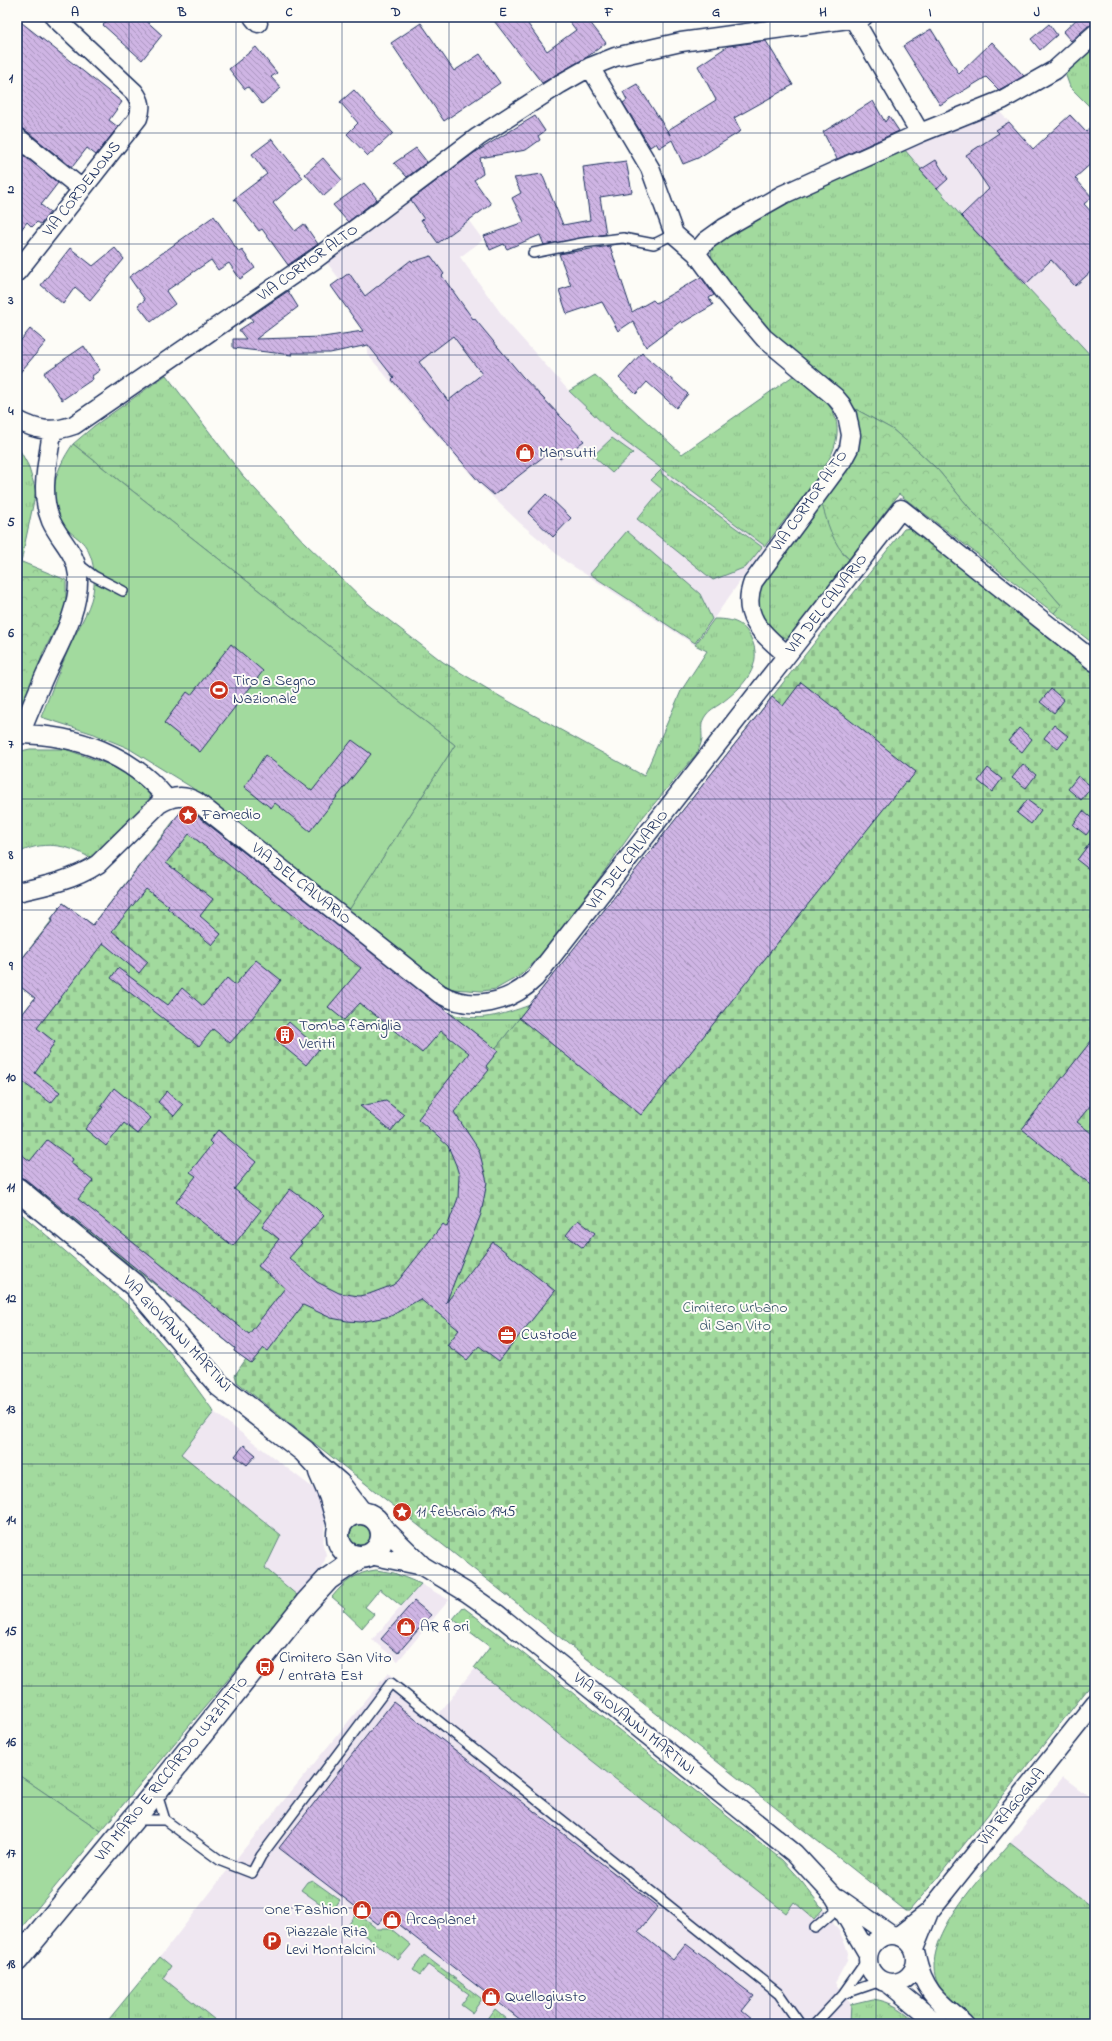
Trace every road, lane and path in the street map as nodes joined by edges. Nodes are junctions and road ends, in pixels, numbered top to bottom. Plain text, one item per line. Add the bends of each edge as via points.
1 (54, 17) edge
2 (858, 18) edge
3 (1095, 34) edge
4 (590, 67) junction
5 (920, 133) junction
6 (17, 137) edge
7 (82, 189) junction
8 (674, 234) junction
9 (696, 253) junction
10 (533, 254) dead end
11 (17, 272) edge
12 (17, 420) edge
13 (52, 432) junction
14 (76, 562) junction
15 (123, 591) dead end
16 (787, 655) junction
17 (1095, 662) edge
18 (19, 735) edge
19 (167, 798) junction
20 (17, 892) edge
21 (17, 1189) edge
22 (317, 1465) junction
23 (369, 1517) junction
24 (340, 1536) junction
25 (365, 1556) junction
26 (423, 1566) junction
27 (328, 1579) junction
28 (1095, 1703) edge
29 (156, 1790) junction
30 (132, 1820) junction
31 (165, 1820) junction
32 (837, 1901) junction
33 (929, 1912) junction
34 (815, 1928) dead end
35 (895, 1935) junction
36 (915, 1952) junction
37 (868, 1957) junction
38 (17, 1960) edge
39 (884, 1982) junction
40 (843, 1994) junction
41 (800, 2024) edge
42 (815, 2024) edge
43 (938, 2024) edge
44 (965, 2024) edge

1 - 7 street, VIA CORDENONS via 134,92 141,104 138,118
2 - 4 street, VIA CORMOR ALTO via 673,43 615,57
2 - 5 street
3 - 5 street via 1055,70 1002,100
4 - 8 street, VIA CORMOR ALTO via 650,168
4 - 13 street, VIA CORMOR ALTO via 478,137 314,260 90,416 74,426
5 - 9 street via 759,207 706,241
6 - 7 street
7 - 11 street, VIA CORDENONS
8 - 9 street, VIA CORMOR ALTO
8 - 10 lane via 654,244 623,238
9 - 16 street, VIA CORMOR ALTO via 764,338 835,397 847,415 850,426 849,448 842,460 753,582 749,592 750,613 756,625
12 - 13 street
13 - 14 street via 45,487 46,506 52,524
14 - 15 lane via 94,576
14 - 18 street via 78,586 69,624
16 - 17 street, VIA DEL CALVARIO via 901,509
16 - 19 street, VIA DEL CALVARIO via 535,978 526,987 498,1001 460,1002 440,994 197,802 184,796
18 - 19 street via 54,736 90,745 127,762 150,780
19 - 20 street via 98,864 86,872
21 - 22 street, VIA GIOVANNI MARTINI via 134,1285 219,1384 304,1451
22 - 23 street, VIA GIOVANNI MARTINI via 339,1484
22 - 24 street, VIA GIOVANNI MARTINI via 330,1495
23 - 24 street via 348,1516
23 - 25 street via 381,1528 381,1542 378,1548
23 - 26 street, VIA GIOVANNI MARTINI
24 - 25 street via 348,1554
24 - 27 street, VIA MARIO E RICCARDO LUZZATTO
25 - 26 street, VIA GIOVANNI MARTINI
25 - 27 street, VIA MARIO E RICCARDO LUZZATTO
26 - 32 street, VIA GIOVANNI MARTINI via 466,1592 508,1623 794,1853
27 - 29 street, VIA MARIO E RICCARDO LUZZATTO
28 - 33 street, VIA RAGOGNA
29 - 30 street, VIA MARIO E RICCARDO LUZZATTO
29 - 31 lane
30 - 31 lane
30 - 38 street, VIA MARIO E RICCARDO LUZZATTO
31 - 41 lane via 221,1861 252,1873 261,1856 391,1683 779,1994
32 - 34 lane
32 - 35 street, VIA GIOVANNI MARTINI
32 - 37 street, VIA GIOVANNI MARTINI
33 - 35 street, VIA RAGOGNA
33 - 36 street, VIA RAGOGNA
35 - 36 street via 905,1938
35 - 37 street via 879,1938 870,1948
36 - 39 street via 914,1970 909,1976 896,1983
36 - 44 street via 927,1988
37 - 39 street via 871,1972
37 - 40 lane
39 - 40 lane
39 - 43 street
40 - 42 lane

